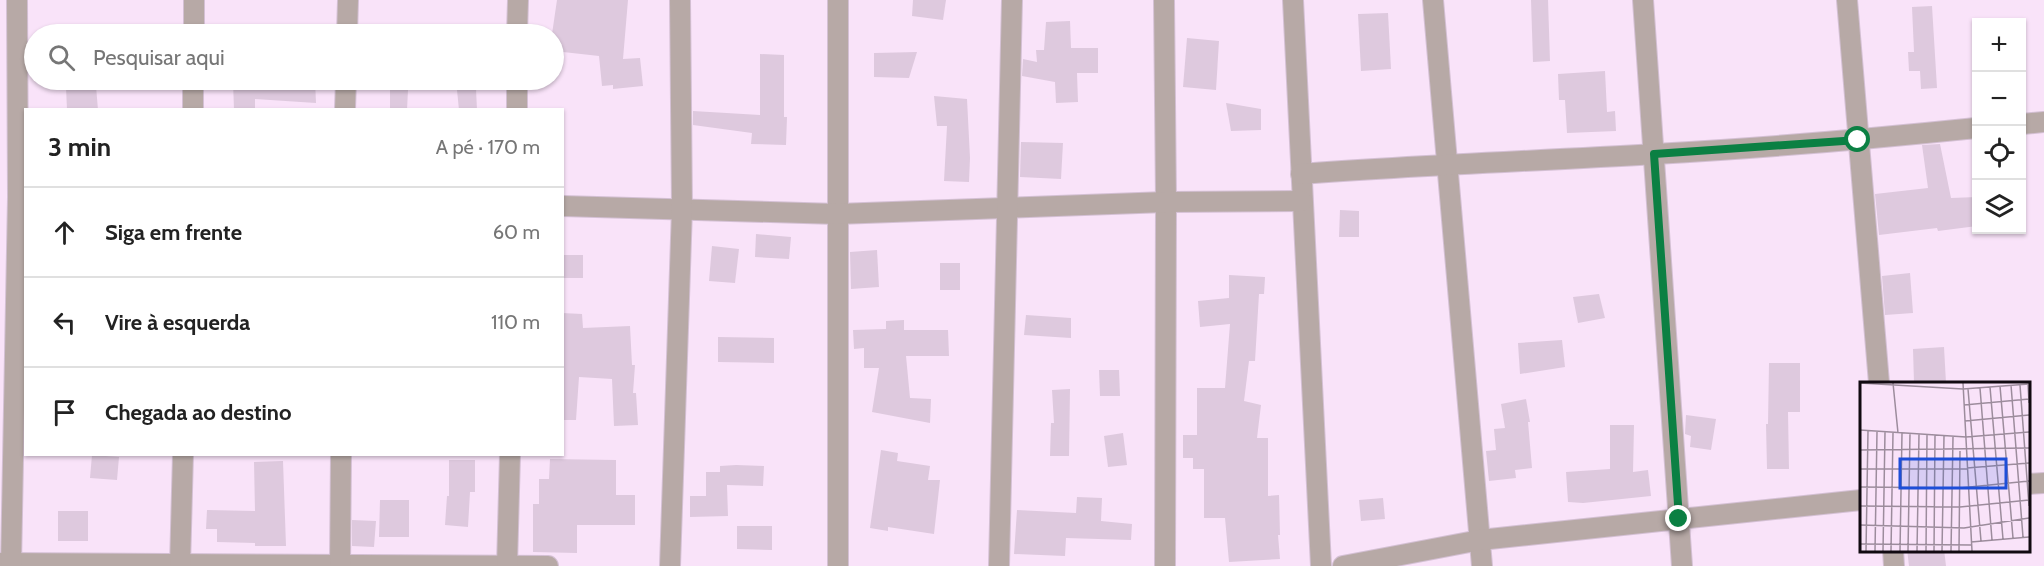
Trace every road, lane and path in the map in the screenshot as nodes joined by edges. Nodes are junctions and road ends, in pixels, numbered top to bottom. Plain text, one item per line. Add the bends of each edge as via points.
1 (17, 0) edge
2 (194, 0) edge
3 (348, 0) edge
4 (518, 0) edge
5 (680, 0) edge
6 (838, 0) edge
7 (1012, 0) edge
8 (1164, 0) edge
9 (1293, 0) edge
10 (1432, 0) edge
11 (1643, 0) edge
12 (1847, 0) edge
13 (194, 24) edge
14 (347, 24) edge
15 (517, 24) edge
16 (193, 90) edge
17 (346, 90) edge
18 (517, 90) edge
19 (193, 108) edge
20 (345, 108) edge
21 (517, 108) edge
22 (2044, 122) edge
23 (2026, 124) edge
24 (1972, 129) edge
25 (1858, 140) junction
26 (1654, 154) junction
27 (1447, 164) junction
28 (1300, 174) junction
29 (14, 197) edge
30 (1302, 201) junction
31 (1166, 202) junction
32 (564, 206) edge
33 (1009, 207) junction
34 (682, 209) junction
35 (837, 214) junction
36 (1879, 382) edge
37 (183, 456) edge
38 (341, 456) edge
39 (510, 456) edge
40 (2044, 483) edge
41 (2029, 484) edge
42 (1860, 500) edge
43 (1679, 519) junction
44 (1480, 540) junction
45 (1893, 551) edge
46 (7, 564) edge
47 (340, 565) edge
48 (180, 566) edge
49 (507, 566) edge
50 (548, 566) edge
51 (670, 566) edge
52 (838, 566) edge
53 (999, 566) edge
54 (1165, 566) edge
55 (1321, 566) edge
56 (1343, 566) edge
57 (1482, 566) edge
58 (1682, 566) edge
59 (1894, 566) edge

1 - 29 street
2 - 13 street
3 - 14 street
4 - 15 street
5 - 34 street
6 - 35 street
7 - 33 street
8 - 31 street
9 - 28 street
10 - 27 street
11 - 26 street
12 - 25 street
16 - 19 street
17 - 20 street
18 - 21 street
22 - 23 street
24 - 25 street
25 - 26 street
25 - 36 street
26 - 27 street
26 - 43 street
27 - 28 street
27 - 44 street
28 - 30 street
29 - 46 street
30 - 31 street
30 - 55 street
31 - 33 street
31 - 54 street
32 - 34 street
33 - 35 street
33 - 53 street
34 - 35 street
34 - 51 street
35 - 52 street
37 - 48 street
38 - 47 street
39 - 49 street
40 - 41 street
42 - 43 street
43 - 44 street
43 - 58 street
44 - 56 street
44 - 57 street
45 - 59 street
46 - 48 street
47 - 48 street
47 - 49 street
49 - 50 street

